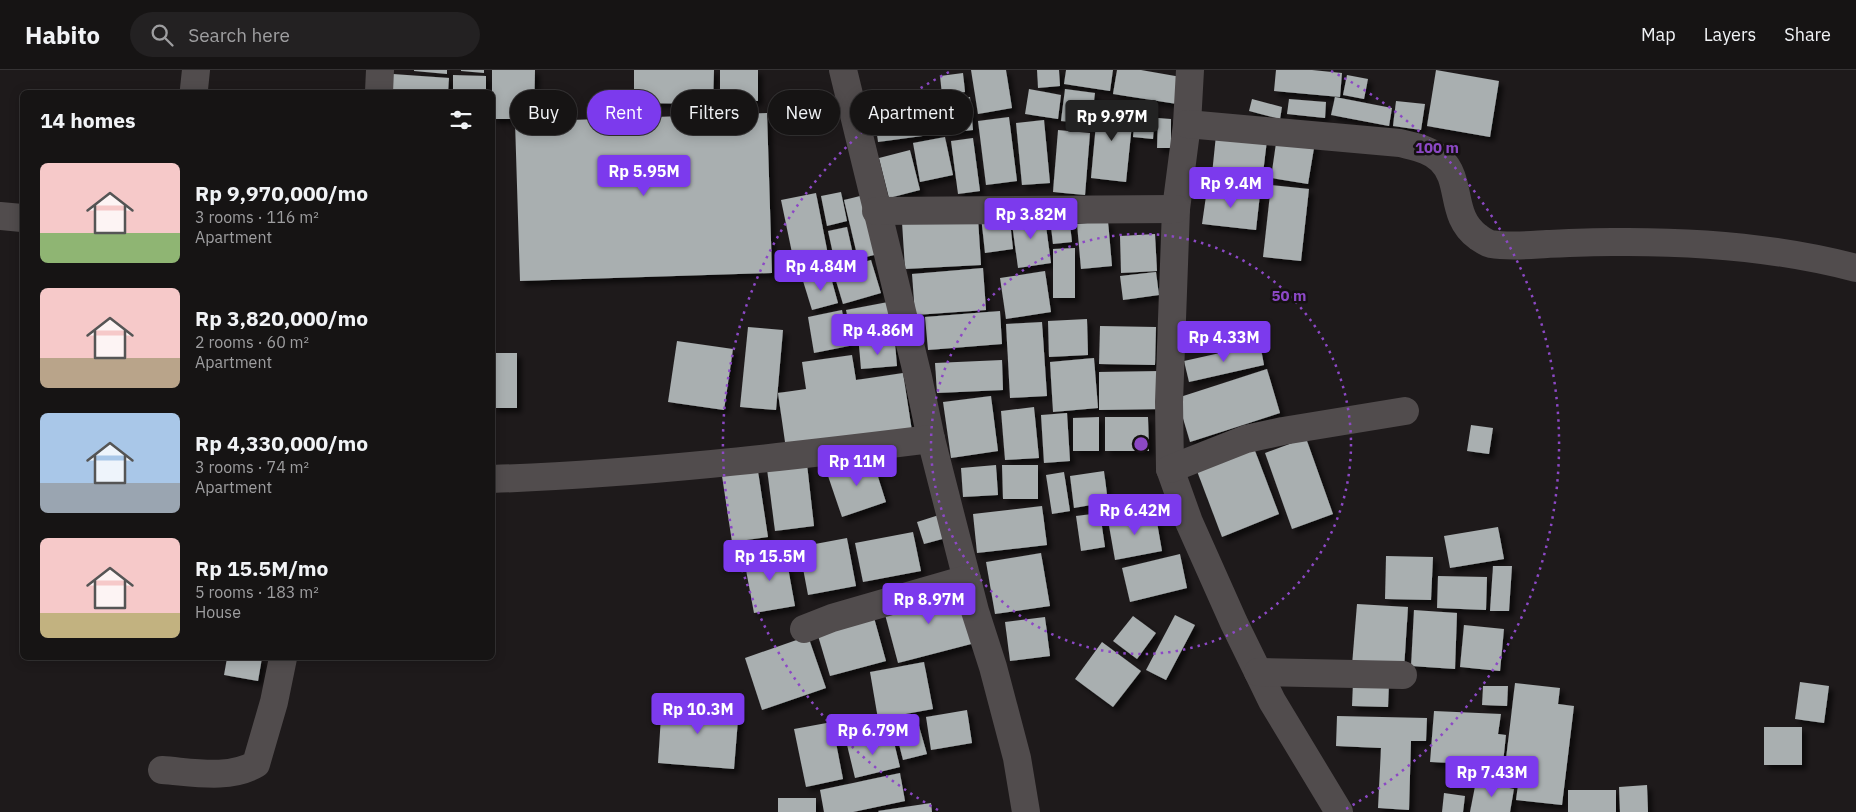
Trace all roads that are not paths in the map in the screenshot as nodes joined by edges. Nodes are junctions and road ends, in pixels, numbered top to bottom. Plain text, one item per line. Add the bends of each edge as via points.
1 (380, 70) edge
2 (843, 70) edge
3 (1190, 70) edge
4 (379, 90) edge
5 (1187, 124) junction
6 (1176, 209) junction
7 (876, 211) junction
8 (0, 216) edge
9 (20, 218) edge
10 (1856, 268) edge
11 (1405, 411) dead end
12 (930, 438) junction
13 (1170, 469) junction
14 (495, 479) edge
15 (966, 579) junction
16 (804, 629) dead end
17 (283, 660) edge
18 (1258, 672) junction
19 (1404, 675) dead end
20 (162, 770) dead end
21 (1026, 812) edge
22 (1339, 812) edge

1 - 4 street
2 - 7 street
3 - 5 street
5 - 6 street
5 - 10 street via 1400,143 1426,150 1442,160 1452,174 1464,224 1489,244 1694,243 1762,249
6 - 7 street
6 - 13 street via 1169,402
7 - 12 street
8 - 9 street
11 - 13 street via 1246,439
12 - 14 street via 786,457 579,476
12 - 15 street
13 - 18 street via 1190,522
15 - 16 street
15 - 21 street via 1017,758
17 - 20 street via 256,764 245,770 222,774
18 - 19 street
18 - 22 street

